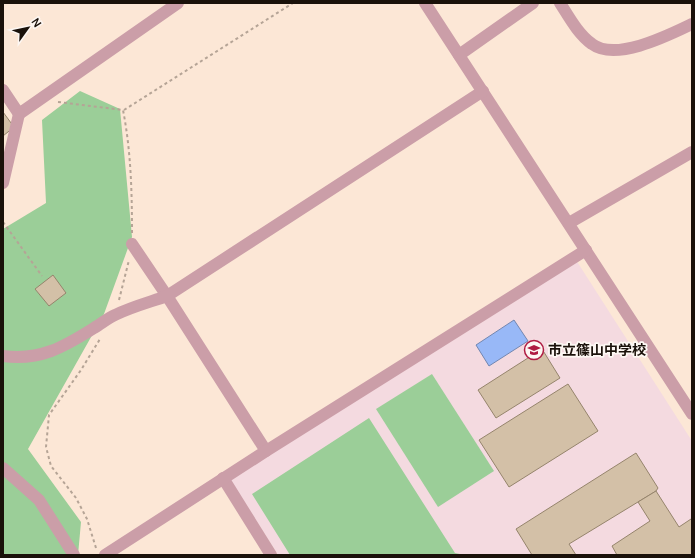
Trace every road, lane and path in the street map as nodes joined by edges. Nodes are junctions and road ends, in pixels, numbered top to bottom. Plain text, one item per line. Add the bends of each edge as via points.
1 (178, 3) edge
2 (293, 3) edge
3 (425, 3) edge
4 (534, 3) edge
5 (560, 3) edge
6 (692, 24) edge
7 (459, 55) junction
8 (3, 90) edge
9 (483, 91) junction
10 (41, 99) junction
11 (123, 110) junction
12 (19, 114) junction
13 (692, 152) edge
14 (3, 183) edge
15 (3, 222) edge
16 (569, 224) junction
17 (132, 244) junction
18 (586, 250) junction
19 (42, 276) dead end
20 (167, 296) junction
21 (115, 315) junction
22 (104, 333) dead end
23 (3, 356) edge
24 (692, 414) edge
25 (266, 451) junction
26 (3, 468) edge
27 (223, 478) junction
28 (101, 553) edge
29 (74, 555) edge
30 (272, 555) edge

1 - 10 street
2 - 11 path
3 - 7 street
4 - 7 street
5 - 6 street via 578,30 593,45 610,50 636,47 661,39
7 - 9 street
8 - 12 street
9 - 16 street
9 - 20 street
10 - 11 path
10 - 12 street
11 - 17 path via 128,137 132,192
12 - 14 street
13 - 16 street
15 - 19 path
16 - 18 street
17 - 20 street
17 - 21 path
18 - 24 street
18 - 25 street
20 - 21 street
20 - 25 street
21 - 23 street via 49,352 18,358
22 - 28 path via 49,415 46,447 51,466 76,498
25 - 27 street
26 - 29 street via 39,500
27 - 28 street
27 - 30 street

